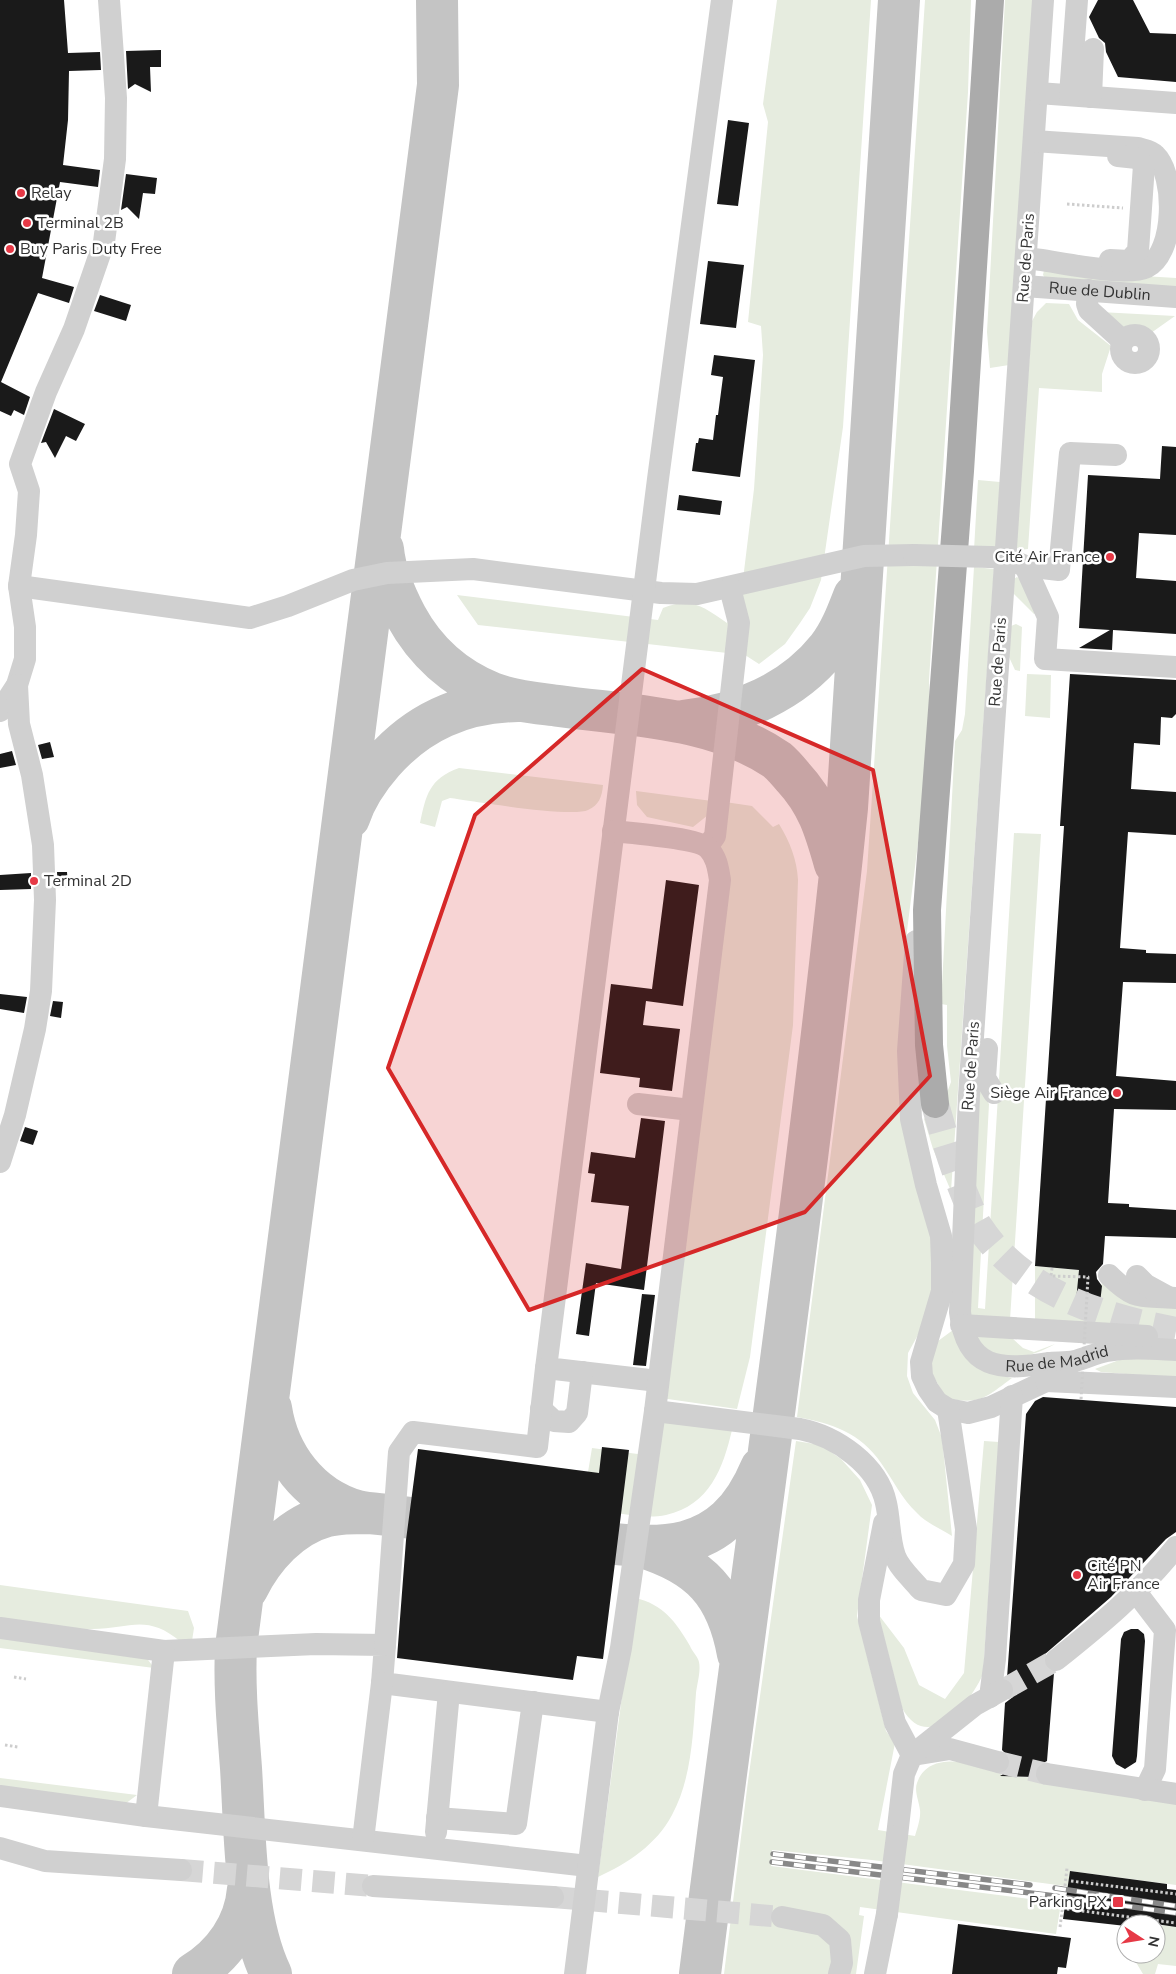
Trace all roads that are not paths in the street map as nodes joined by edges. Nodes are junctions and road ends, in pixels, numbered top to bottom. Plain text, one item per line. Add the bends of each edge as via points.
1 (109, 0) edge
2 (722, 0) edge
3 (990, 0) edge
4 (1043, 0) edge
5 (1077, 0) edge
6 (1093, 49) dead end
7 (1038, 93) junction
8 (1081, 96) junction
9 (1176, 103) edge
10 (1034, 146) junction
11 (1026, 258) junction
12 (1049, 259) junction
13 (1024, 286) junction
14 (1088, 290) junction
15 (1176, 297) edge
16 (1123, 341) dead end
17 (1116, 455) dead end
18 (1007, 560) junction
19 (19, 586) junction
20 (730, 588) junction
21 (643, 590) junction
22 (1176, 667) edge
23 (17, 685) junction
24 (0, 711) edge
25 (613, 831) junction
26 (707, 846) junction
27 (983, 889) junction
28 (927, 910) junction
29 (994, 1093) dead end
30 (638, 1104) dead end
31 (935, 1104) tunnel mouth
32 (692, 1110) junction
33 (0, 1162) edge
34 (1109, 1275) dead end
35 (1137, 1276) dead end
36 (960, 1296) junction
37 (1172, 1298) edge
38 (961, 1325) junction
39 (1176, 1338) edge
40 (926, 1346) junction
41 (1176, 1350) edge
42 (1072, 1362) junction
43 (546, 1368) junction
44 (582, 1372) junction
45 (658, 1381) junction
46 (1046, 1381) junction
47 (1176, 1387) edge
48 (1012, 1396) junction
49 (541, 1409) junction
50 (948, 1409) junction
51 (655, 1411) junction
52 (887, 1505) junction
53 (1176, 1547) edge
54 (1136, 1592) junction
55 (0, 1628) edge
56 (385, 1645) junction
57 (164, 1651) junction
58 (1056, 1660) tunnel mouth
59 (382, 1683) junction
60 (449, 1692) junction
61 (533, 1702) junction
62 (608, 1712) junction
63 (912, 1755) junction
64 (998, 1762) tunnel mouth
65 (1047, 1774) tunnel mouth
66 (1145, 1790) junction
67 (1176, 1794) edge
68 (0, 1796) edge
69 (146, 1816) junction
70 (437, 1818) junction
71 (363, 1840) junction
72 (0, 1848) edge
73 (434, 1848) junction
74 (588, 1866) junction
75 (181, 1870) tunnel mouth
76 (374, 1886) tunnel mouth
77 (553, 1897) tunnel mouth
78 (782, 1917) tunnel mouth
79 (575, 1974) edge
80 (839, 1974) edge
81 (876, 1974) edge

1 - 19 street via 116,98 115,159 104,242 74,329 46,392 20,464 29,491
2 - 21 street
3 - 28 main road via 960,471
4 - 7 street, Rue de Paris
5 - 8 street
6 - 8 street
7 - 8 street
7 - 10 street, Rue de Paris
8 - 9 street
10 - 11 street, Rue de Paris
10 - 12 street via 1137,158 1144,165 1138,251 1133,259
10 - 12 street via 1138,148 1151,152 1161,161 1169,181 1171,212 1168,233 1159,254 1148,266 1129,270 1070,266
11 - 12 street
11 - 13 street, Rue de Paris
13 - 14 street, Rue de Dublin
13 - 18 street, Rue de Paris
14 - 15 street, Rue de Dublin
14 - 16 street via 1089,310
17 - 18 street via 1070,453 1059,570
18 - 20 street, bridge via 914,554 864,556 818,564
18 - 22 street via 1048,617 1045,660
18 - 27 street, Rue de Paris
19 - 21 street via 250,618 368,576 427,569 473,569
19 - 23 street via 25,659
20 - 21 street via 697,594
20 - 26 street via 739,623 715,836
21 - 25 street
23 - 24 street
23 - 33 street via 19,724 32,775 43,845 45,900 41,992 35,1029 15,1115
25 - 26 street via 686,840
25 - 43 street
26 - 32 street via 717,860 720,880
27 - 29 street via 996,917 985,1078
27 - 36 street, Rue de Paris
28 - 31 main road via 929,1045
28 - 40 street via 916,942 908,1051 912,1118 941,1236 942,1291
30 - 32 street
32 - 45 street
34 - 37 street via 1124,1290 1137,1297
35 - 37 street via 1146,1285
36 - 38 street, Rue de Paris
36 - 40 street via 945,1328
38 - 39 street
38 - 42 street, Rue de Madrid via 970,1348 984,1360 1005,1368
40 - 50 street via 921,1362 922,1376 937,1402
41 - 42 street, Rue de Madrid via 1132,1348 1106,1351
42 - 46 street
43 - 44 street
43 - 49 street
44 - 45 street
44 - 49 street via 577,1413 569,1422 554,1421
45 - 51 street
46 - 47 street
46 - 48 street
48 - 50 street via 991,1407 968,1413
48 - 63 street via 995,1659 997,1694 975,1705
49 - 56 street via 537,1447 413,1432 399,1452
50 - 52 street via 966,1530 964,1564 946,1594 921,1590 895,1557
51 - 52 street via 800,1429 826,1436 855,1456 873,1476 882,1488
51 - 62 street via 621,1648
52 - 63 street via 869,1600 870,1621 895,1722
53 - 54 street
54 - 58 street
54 - 66 street via 1165,1630 1155,1769
55 - 57 street
56 - 57 street via 307,1644
56 - 59 street
57 - 69 street
59 - 60 street
59 - 71 street
60 - 61 street
60 - 70 street
61 - 62 street
61 - 70 street via 516,1824
62 - 74 street
63 - 64 street via 950,1749
63 - 81 street, bridge via 904,1774 887,1914
65 - 66 street
66 - 67 street
68 - 69 street
69 - 71 street
70 - 73 street
71 - 73 street
72 - 75 street via 45,1861
73 - 74 street
74 - 79 street
76 - 77 street
78 - 80 street via 823,1925 840,1940 842,1963

